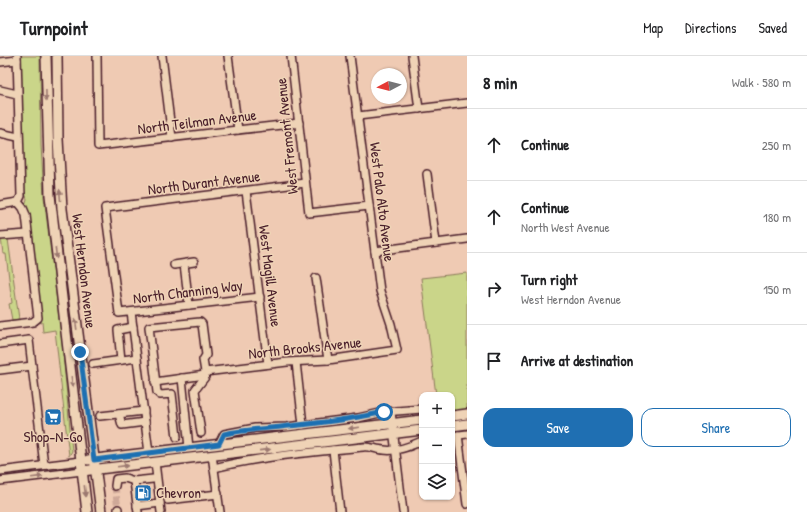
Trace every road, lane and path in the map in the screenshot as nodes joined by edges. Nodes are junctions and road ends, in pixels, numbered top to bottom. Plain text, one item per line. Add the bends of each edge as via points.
1 (46, 56) edge
2 (57, 56) edge
3 (97, 56) edge
4 (162, 56) edge
5 (228, 56) edge
6 (291, 56) edge
7 (350, 56) edge
8 (412, 56) edge
9 (17, 58) edge
10 (0, 62) edge
11 (0, 90) edge
12 (17, 94) junction
13 (467, 103) edge
14 (419, 109) junction
15 (358, 116) junction
16 (299, 122) junction
17 (238, 130) junction
18 (0, 133) edge
19 (18, 137) junction
20 (172, 138) junction
21 (427, 174) dead end
22 (305, 183) junction
23 (246, 191) junction
24 (18, 202) junction
25 (0, 205) edge
26 (369, 206) junction
27 (28, 234) junction
28 (0, 236) edge
29 (467, 239) edge
30 (436, 243) junction
31 (375, 251) junction
32 (194, 262) dead end
33 (184, 264) junction
34 (174, 265) dead end
35 (316, 278) dead end
36 (260, 297) junction
37 (189, 305) junction
38 (131, 312) junction
39 (119, 313) joint
40 (0, 326) edge
41 (133, 327) junction
42 (0, 344) edge
43 (397, 350) joint
44 (137, 358) junction
45 (121, 360) junction
46 (328, 360) junction
47 (296, 362) junction
48 (93, 364) dead end
49 (268, 364) junction
50 (32, 366) junction
51 (0, 370) edge
52 (205, 373) junction
53 (182, 378) junction
54 (155, 382) junction
55 (195, 390) junction
56 (184, 392) junction
57 (172, 394) junction
58 (419, 409) edge
59 (144, 411) junction
60 (391, 412) junction
61 (119, 414) junction
62 (467, 414) edge
63 (100, 416) dead end
64 (455, 416) edge
65 (199, 420) junction
66 (419, 420) edge
67 (188, 421) junction
68 (145, 422) junction
69 (176, 423) junction
70 (392, 423) junction
71 (467, 424) edge
72 (304, 425) junction
73 (455, 426) edge
74 (255, 428) junction
75 (419, 430) edge
76 (201, 433) dead end
77 (394, 433) junction
78 (467, 434) edge
79 (455, 435) edge
80 (177, 437) dead end
81 (256, 440) junction
82 (419, 442) edge
83 (219, 444) junction
84 (209, 446) junction
85 (191, 448) junction
86 (396, 449) junction
87 (332, 450) junction
88 (149, 453) junction
89 (212, 456) junction
90 (94, 460) junction
91 (178, 460) junction
92 (81, 461) junction
93 (153, 463) junction
94 (44, 466) junction
95 (214, 468) junction
96 (95, 470) junction
97 (0, 471) edge
98 (82, 471) junction
99 (153, 479) junction
100 (0, 481) edge
101 (134, 481) junction
102 (115, 486) dead end
103 (218, 494) junction
104 (168, 500) dead end
105 (158, 503) junction
106 (467, 504) edge
107 (138, 509) edge
108 (87, 512) edge
109 (101, 512) edge
110 (156, 512) edge
111 (161, 512) edge
112 (220, 512) edge
113 (340, 512) edge
114 (403, 512) edge

1 -> 92 main road, West Herndon Avenue via 50,195
90 -> 2 main road, West Herndon Avenue via 62,209
3 - 20 street, North Teilman Avenue via 98,146
4 - 20 street
5 - 17 street
6 - 16 street, West Fremont Avenue
7 - 15 street, West Palo Alto Avenue
8 - 14 street
9 - 10 street
9 - 12 street
11 - 12 street
12 - 19 street
13 - 14 street
14 - 15 street
15 - 26 street, West Palo Alto Avenue
16 - 17 street, North Teilman Avenue
16 - 22 street, West Fremont Avenue
17 - 20 street, North Teilman Avenue
18 - 19 street
19 - 24 street via 21,196
21 - 30 street
22 - 23 street, North Durant Avenue
22 - 26 street, West Fremont Avenue via 309,213
23 - 36 street, West Magill Avenue
23 - 39 street, North Durant Avenue via 105,208
24 - 25 street
24 - 27 street via 25,211
26 - 31 street, West Palo Alto Avenue
27 - 28 street
27 - 40 street via 38,318 33,322
29 - 30 street
30 - 31 street
31 - 43 street, West Palo Alto Avenue via 380,291
32 - 33 street
33 - 34 street
33 - 37 street
35 - 46 street
36 - 37 street, North Channing Way
36 - 49 street, West Magill Avenue
37 - 38 street, North Channing Way
38 - 39 street, North Channing Way
38 - 41 street
41 - 44 street
41 - 45 street via 118,330
42 - 50 street via 29,340
43 - 46 street, North Brooks Avenue
44 - 45 street
44 - 59 street
45 - 48 street
46 - 47 street, North Brooks Avenue
47 - 49 street, North Brooks Avenue
47 - 72 street
49 - 52 street, North Brooks Avenue
50 - 51 street
50 - 94 street
52 - 53 street, North Brooks Avenue
52 - 54 street via 203,360 206,355 200,322 149,327
52 - 55 street via 205,377
53 - 54 street, North Brooks Avenue
53 - 56 street
54 - 57 street via 160,395
55 - 56 street
55 - 65 street
56 - 57 street
56 - 67 street
57 - 69 street
58 - 60 street
59 - 61 street
59 - 68 street
60 - 70 street
60 - 72 street
61 - 63 street
61 - 68 street via 122,425
62 - 64 main road
65 - 67 street
65 - 76 street
66 - 70 main road
67 - 69 street
67 - 85 street
68 - 88 street
69 - 80 street
70 - 77 street
70 -> 81 main road
71 - 73 main road
72 - 74 street
74 - 81 street
74 - 83 street via 224,434
75 - 77 main road
77 - 86 street
89 -> 77 main road
78 - 79 street
79 - 106 street
81 - 83 main road
81 - 89 main road via 248,445 216,450
82 - 86 street via 407,448
83 - 84 main road
84 - 85 main road
84 - 91 main road via 206,451 190,453
85 - 88 main road
85 - 93 main road via 180,454 155,458
86 - 87 street via 366,447
86 - 114 street
87 - 95 street via 240,462
87 - 113 street
88 - 90 main road
89 - 91 main road
89 - 95 street
90 - 92 main road
90 - 96 main road, West Herndon Avenue
91 - 93 main road
92 - 94 street
92 - 98 main road, West Herndon Avenue
96 -> 93 main road
93 - 99 street
93 - 105 street
94 - 97 street
95 - 103 street
96 - 98 main road
96 - 109 main road, West Herndon Avenue
100 -> 98 street
98 -> 108 main road, West Herndon Avenue
99 - 101 street
99 - 105 street
101 - 102 street via 116,479
101 - 107 street
103 - 104 street
103 - 112 street
105 - 107 street
105 - 110 street
105 - 111 street

